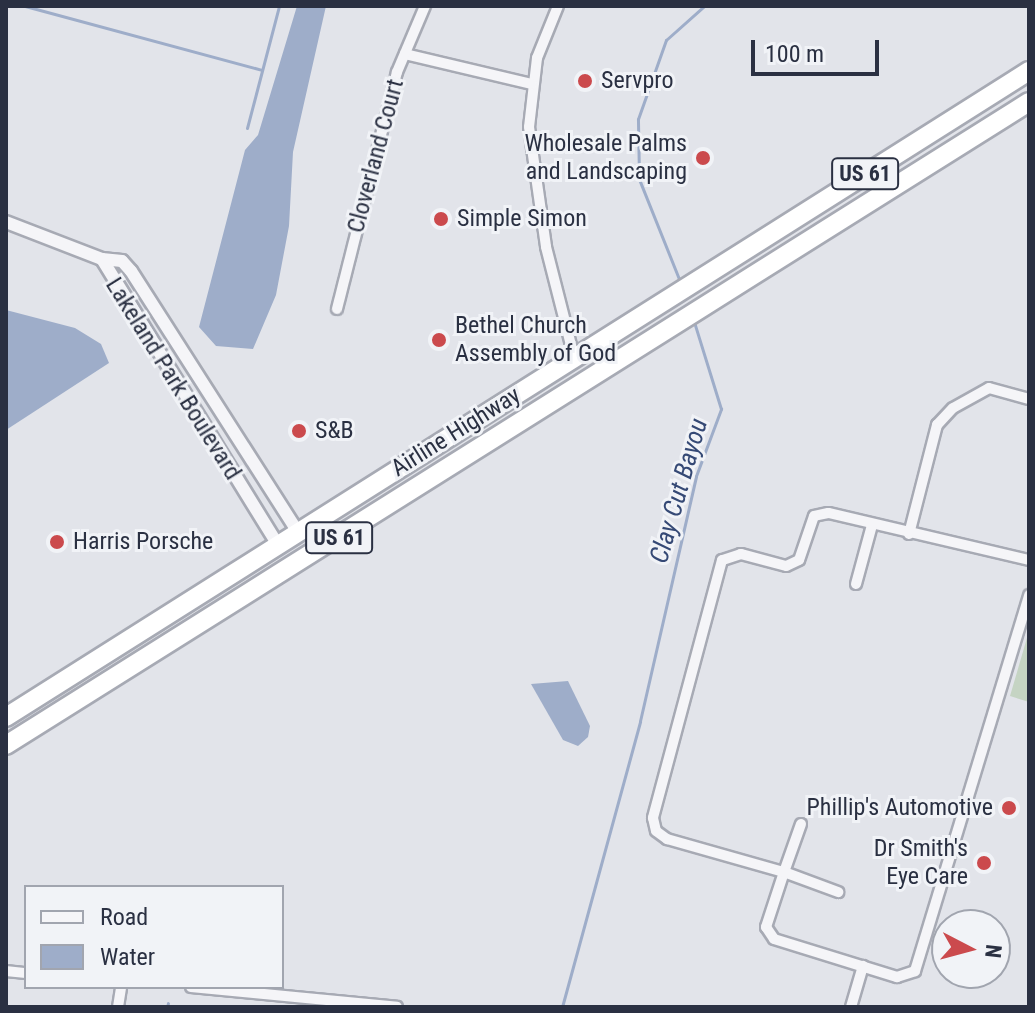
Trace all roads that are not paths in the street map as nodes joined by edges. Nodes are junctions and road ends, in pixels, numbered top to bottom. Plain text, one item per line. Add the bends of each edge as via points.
1 (425, 6) edge
2 (558, 6) edge
3 (405, 54) junction
4 (1022, 75) edge
5 (532, 84) junction
6 (1028, 103) edge
7 (856, 179) junction
8 (870, 203) junction
9 (6, 222) edge
10 (102, 259) junction
11 (139, 284) junction
12 (121, 296) junction
13 (337, 309) dead end
14 (574, 357) junction
15 (197, 376) junction
16 (589, 380) junction
17 (180, 387) junction
18 (1029, 399) edge
19 (239, 442) junction
20 (220, 452) junction
21 (265, 482) junction
22 (245, 493) junction
23 (872, 525) junction
24 (297, 531) junction
25 (909, 534) junction
26 (277, 543) junction
27 (309, 556) junction
28 (1029, 560) edge
29 (291, 567) junction
30 (856, 584) dead end
31 (1029, 595) edge
32 (183, 606) junction
33 (194, 628) junction
34 (6, 717) edge
35 (6, 745) edge
36 (801, 824) dead end
37 (784, 872) junction
38 (838, 892) dead end
39 (863, 966) junction
40 (212, 989) edge
41 (397, 1007) edge
42 (851, 1007) edge

1 - 3 street, Cloverland Court
2 - 5 street
3 - 5 street
3 - 13 street, Cloverland Court
4 - 6 highway
4 - 7 highway, Airline Highway / US 61
5 - 14 street via 531,160
6 - 8 highway, Airline Highway / US 61
7 - 8 highway
7 - 14 highway, Airline Highway / US 61
8 - 16 highway, Airline Highway / US 61
9 - 10 street
10 - 11 street, Lakeland Park Boulevard via 122,261
10 - 12 street, Lakeland Park Boulevard
11 - 12 street
11 - 15 street, Lakeland Park Boulevard
12 - 17 street, Lakeland Park Boulevard
14 - 16 highway
14 - 24 highway, Airline Highway / US 61
15 - 17 street
15 - 19 street, Lakeland Park Boulevard
16 - 27 highway, Airline Highway / US 61
17 - 20 street, Lakeland Park Boulevard
18 - 25 street via 989,388 953,408 937,425
19 - 20 street
19 - 21 street, Lakeland Park Boulevard
20 - 22 street, Lakeland Park Boulevard
21 - 22 street
21 - 24 street, Lakeland Park Boulevard
22 - 26 street, Lakeland Park Boulevard
23 - 25 street
23 - 30 street
23 - 37 street via 828,513 814,516 799,560 786,566 741,554 722,560 683,692 653,818 656,831
24 - 26 highway, Airline Highway / US 61
24 - 27 highway
25 - 28 street
26 - 29 highway
26 - 32 highway, Airline Highway / US 61
27 - 29 highway, Airline Highway / US 61
29 - 33 highway, Airline Highway / US 61
31 - 39 street via 915,971 897,977
32 - 33 highway
32 - 34 highway, Airline Highway / US 61
33 - 35 highway, Airline Highway / US 61
36 - 37 street
37 - 38 street
37 - 39 street via 766,927 774,939
39 - 42 street
40 - 41 street

